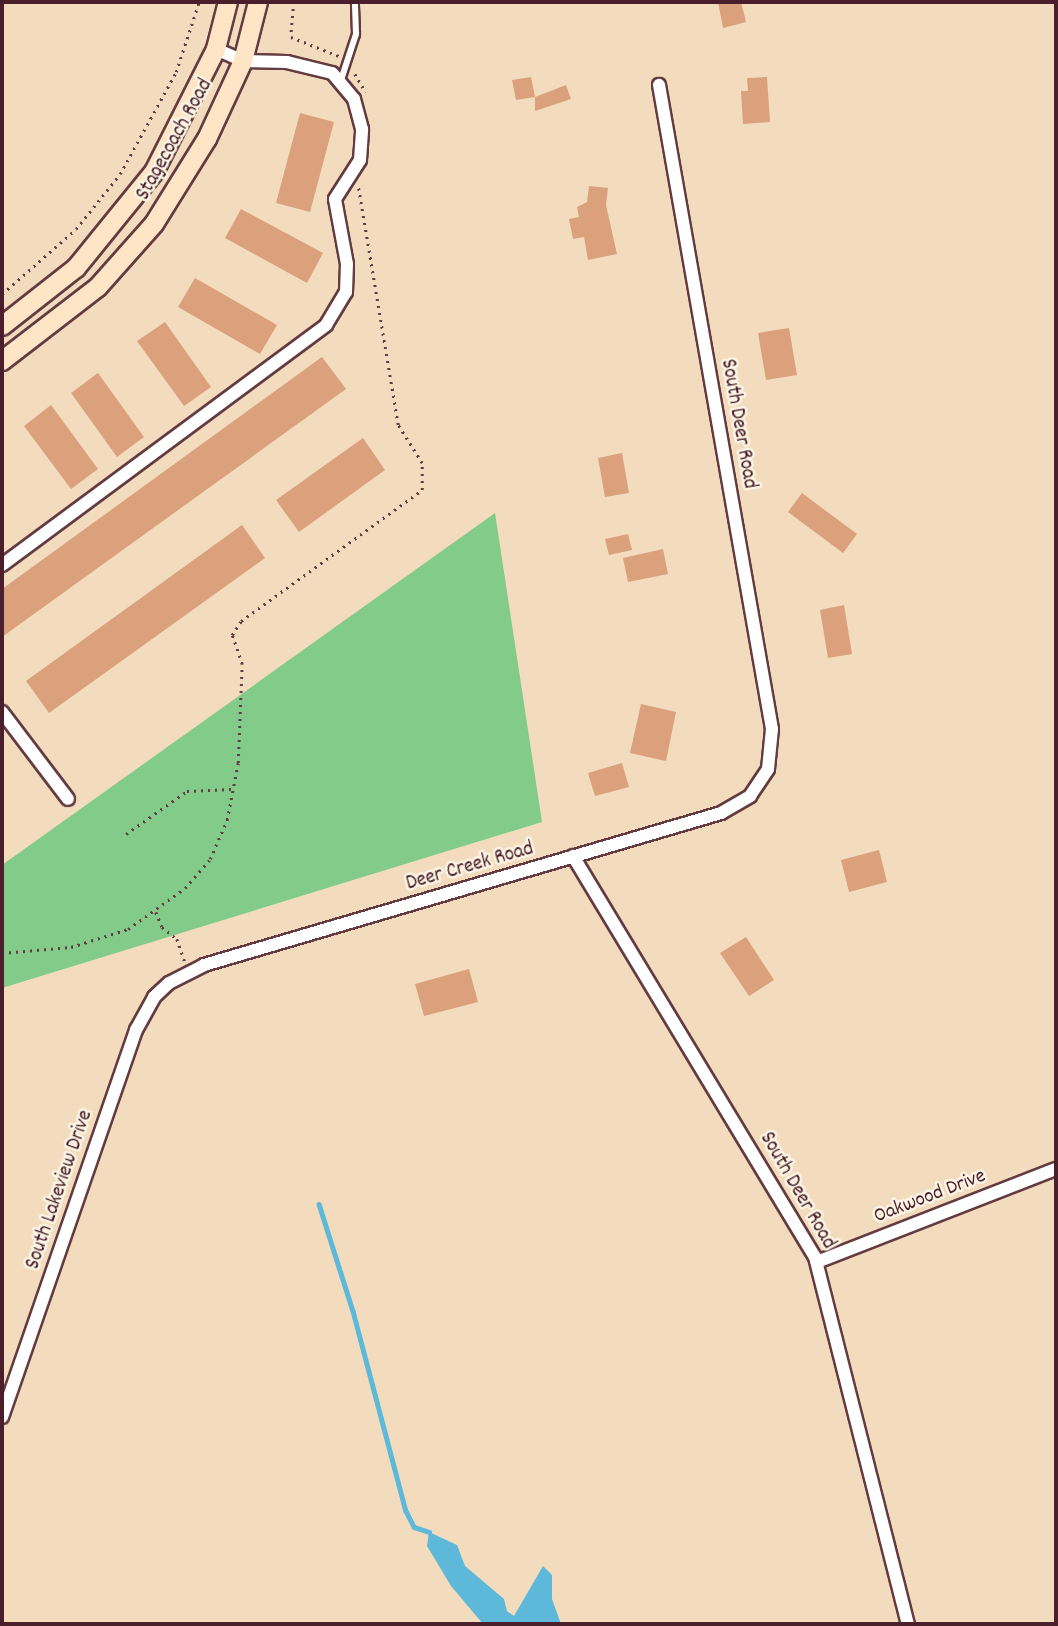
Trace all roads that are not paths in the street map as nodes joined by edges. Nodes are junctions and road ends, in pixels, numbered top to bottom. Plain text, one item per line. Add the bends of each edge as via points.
1 (228, 2) edge
2 (258, 2) edge
3 (355, 2) edge
4 (216, 49) junction
5 (243, 61) junction
6 (340, 83) junction
7 (659, 85) dead end
8 (2, 326) edge
9 (2, 361) edge
10 (2, 565) edge
11 (2, 712) edge
12 (768, 769) joint
13 (68, 799) dead end
14 (573, 856) junction
15 (169, 983) joint
16 (1056, 1168) edge
17 (817, 1262) junction
18 (2, 1417) edge
19 (908, 1624) edge

1 - 4 street, Stagecoach Road
2 - 5 street, Stagecoach Road
3 - 6 lane via 356,34
4 - 5 street
4 - 8 street, Stagecoach Road via 180,125 130,206 76,268
5 - 6 street via 287,62 332,73
5 - 9 street, Stagecoach Road via 207,139 154,224 98,288
6 - 10 street via 354,99 362,129 360,160 335,199 348,264 346,292 326,325
7 - 12 street, South Deer Road via 773,735
11 - 13 street
12 - 14 street, Deer Creek Road via 750,796 736,806
14 - 15 street, Deer Creek Road via 189,970
14 - 17 street, South Deer Road
15 - 18 street, South Lakeview Drive via 154,997 136,1030
16 - 17 street, Oakwood Drive
17 - 19 street, South Deer Road

